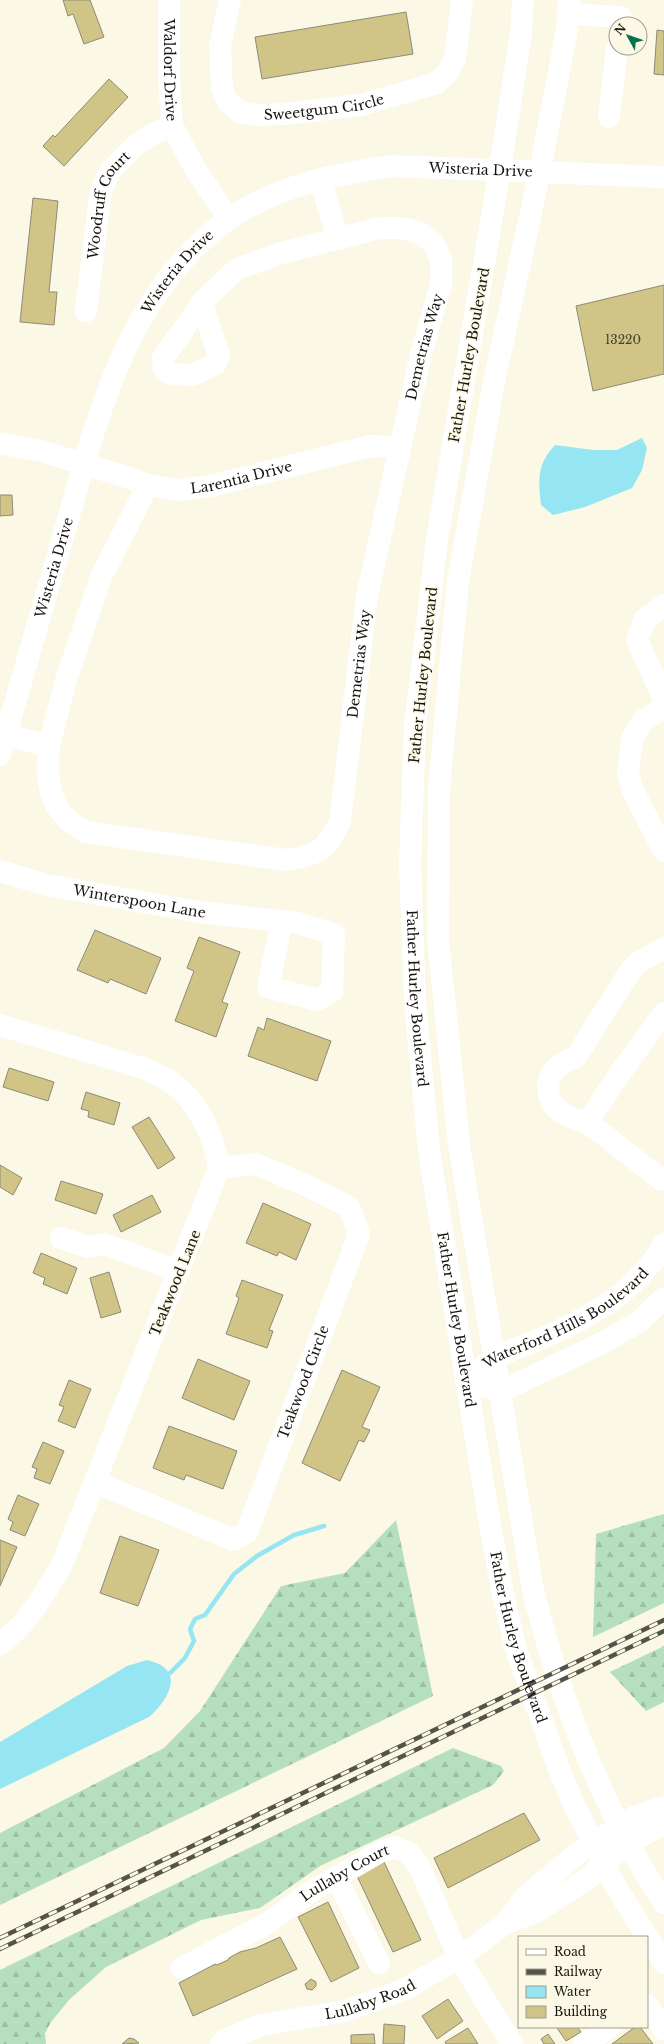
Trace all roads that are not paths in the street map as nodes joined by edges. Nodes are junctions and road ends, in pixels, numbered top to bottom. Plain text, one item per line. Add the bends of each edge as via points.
1 (169, 0) edge
2 (230, 0) edge
3 (462, 0) edge
4 (523, 0) edge
5 (568, 7) edge
6 (621, 14) edge
7 (616, 56) edge
8 (609, 117) dead end
9 (172, 125) junction
10 (500, 169) junction
11 (540, 171) junction
12 (664, 177) edge
13 (320, 179) junction
14 (229, 219) junction
15 (338, 239) junction
16 (202, 304) dead end
17 (86, 312) dead end
18 (0, 443) edge
19 (399, 447) junction
20 (84, 464) junction
21 (148, 485) junction
22 (664, 605) edge
23 (664, 699) edge
24 (664, 707) edge
25 (3, 745) edge
26 (49, 746) junction
27 (664, 851) edge
28 (0, 871) edge
29 (282, 922) dead end
30 (664, 948) edge
31 (664, 1013) edge
32 (0, 1025) edge
33 (587, 1123) junction
34 (219, 1168) junction
35 (662, 1180) dead end
36 (63, 1231) dead end
37 (664, 1244) edge
38 (180, 1271) junction
39 (664, 1298) edge
40 (494, 1358) junction
41 (467, 1381) junction
42 (500, 1392) junction
43 (95, 1482) junction
44 (0, 1644) edge
45 (664, 1807) edge
46 (664, 1824) edge
47 (619, 1825) junction
48 (592, 1843) junction
49 (629, 1845) junction
50 (603, 1863) junction
51 (336, 1877) junction
52 (664, 1903) edge
53 (506, 1923) junction
54 (648, 1936) edge
55 (648, 1937) edge
56 (459, 1958) junction
57 (379, 1963) dead end
58 (664, 1963) edge
59 (182, 1968) dead end
60 (648, 2006) edge
61 (608, 2028) edge
62 (664, 2030) edge
63 (221, 2044) edge
64 (512, 2044) edge
65 (584, 2044) edge

1 - 9 street, Waldorf Drive
2 - 3 street, Sweetgum Circle via 220,45 222,89 228,102 241,113 258,115 361,105 437,83 448,72 455,59
4 - 10 street, Father Hurley Boulevard via 521,34
5 - 6 street
5 - 11 street, Father Hurley Boulevard via 567,30
7 - 8 street
9 - 14 street, Waldorf Drive via 195,169
9 - 17 street, Woodruff Court via 136,145 110,171 102,190
10 - 11 street, Wisteria Drive
10 - 13 street, Wisteria Drive via 392,166
10 - 41 street, Father Hurley Boulevard via 437,540 415,727 411,856 414,1001 429,1151
11 - 12 street, Wisteria Drive
11 - 40 street, Father Hurley Boulevard via 494,382 458,581 439,789 438,939 459,1145
13 - 14 street, Wisteria Drive via 261,201
13 - 15 street
14 - 20 street, Wisteria Drive via 194,250 164,284 134,329 113,374
15 - 16 street, Demetrias Way via 281,252 237,269
15 - 19 street, Demetrias Way via 380,228 401,228 421,233 435,245 441,260 441,285 421,354
18 - 20 street via 41,451
19 - 21 street, Larentia Drive via 371,446 211,486 178,490
19 - 26 street, Demetrias Way via 367,596 340,822 329,841 310,856 286,860 85,832 65,816 52,796 47,773
20 - 21 street, Larentia Drive
20 - 25 street, Wisteria Drive
21 - 26 street, Demetrias Way via 101,577 66,680
22 - 23 street via 645,619 637,640
24 - 27 street via 643,722 637,730 632,740 628,774 633,791
25 - 26 street
28 - 29 street, Winterspoon Lane via 47,886 199,912
30 - 33 street via 639,962 630,971 576,1057 562,1062 552,1073 548,1085 550,1098 558,1110
31 - 33 street
32 - 34 street, Teakwood Lane via 146,1070 168,1081 185,1094 196,1108 216,1147
33 - 35 street
34 - 38 street, Teakwood Lane
34 - 43 street, Teakwood Circle via 256,1164 303,1184 349,1207 359,1234 247,1532 234,1540
36 - 38 street via 88,1247 104,1244
37 - 40 street, Waterford Hills Boulevard via 630,1287 606,1306 542,1338
38 - 43 street, Teakwood Lane
39 - 42 street, Waterford Hills Boulevard via 640,1321 608,1340
40 - 41 street, Waterford Hills Boulevard
40 - 42 street, Father Hurley Boulevard
41 - 42 street, Waterford Hills Boulevard
41 - 48 street, Father Hurley Boulevard via 503,1595 516,1649 547,1737
42 - 47 street, Father Hurley Boulevard via 525,1547 544,1635 575,1723
43 - 44 street, Teakwood Lane via 60,1567 31,1614 13,1635
45 - 47 street, Lullaby Road
46 - 49 street, Lullaby Road
47 - 48 street, Lullaby Road
47 - 49 street, Father Hurley Boulevard
48 - 50 street, Father Hurley Boulevard
48 - 53 street, Lullaby Road via 525,1897
49 - 50 street, Lullaby Road
49 - 52 street, Father Hurley Boulevard
50 - 53 street, Lullaby Road via 590,1877 536,1912
50 - 54 street, Father Hurley Boulevard
51 - 56 street, Lullaby Court via 380,1852 395,1847 409,1853 420,1868
51 - 57 street
51 - 59 street, Lullaby Court via 310,1892 268,1923
53 - 56 street, Lullaby Road
55 - 58 street, Father Hurley Boulevard
56 - 63 street, Lullaby Road via 403,1990 346,2011 261,2025
56 - 64 street
60 - 62 street
61 - 65 street

